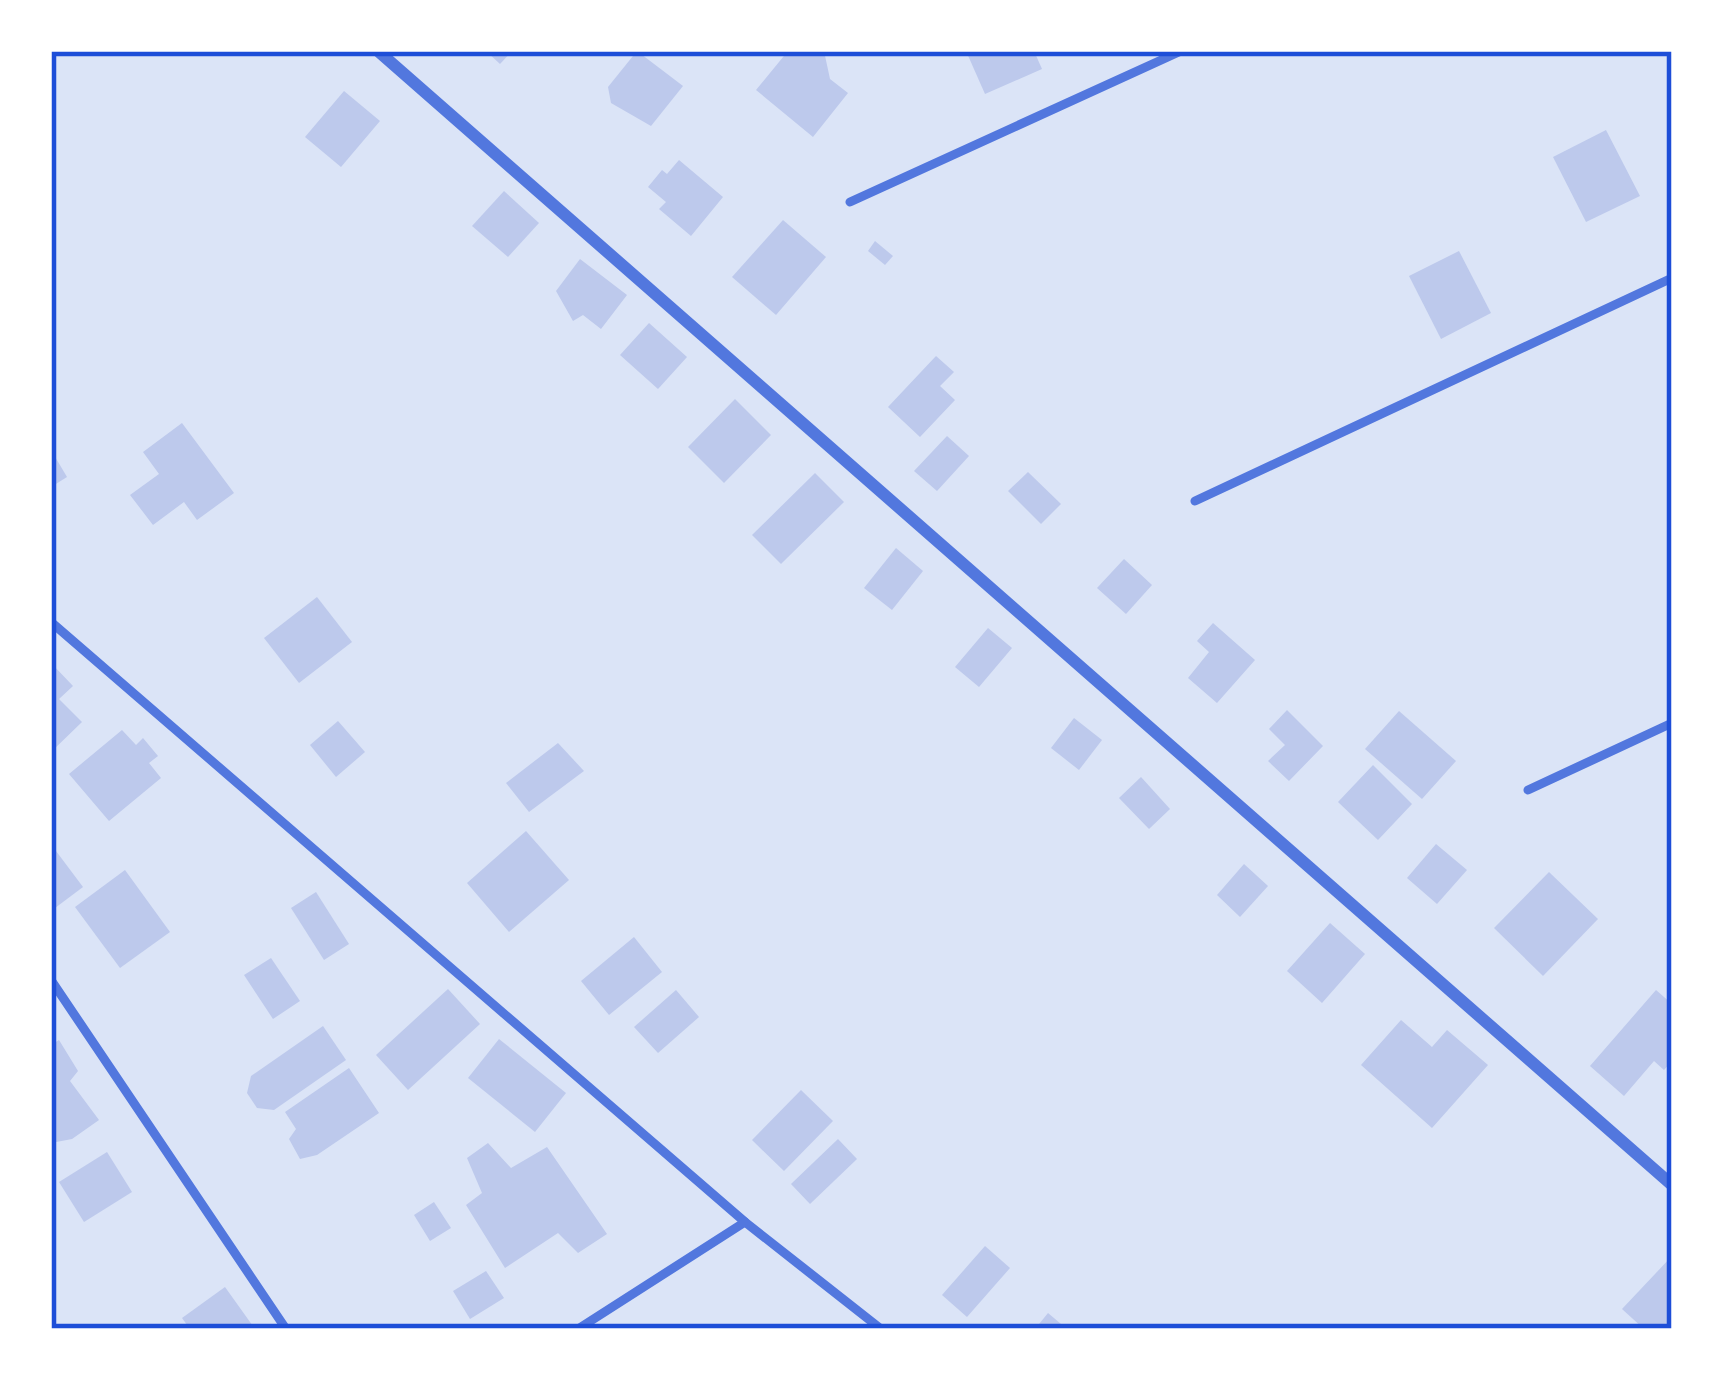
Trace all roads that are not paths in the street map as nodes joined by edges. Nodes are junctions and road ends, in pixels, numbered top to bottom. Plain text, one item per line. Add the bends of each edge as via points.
1 (378, 51) edge
2 (1181, 51) edge
3 (850, 202) dead end
4 (1672, 278) edge
5 (1195, 501) dead end
6 (51, 622) edge
7 (1672, 724) edge
8 (1528, 790) dead end
9 (51, 980) edge
10 (1672, 1185) edge
11 (745, 1222) junction
12 (286, 1329) edge
13 (578, 1329) edge
14 (880, 1329) edge

1 - 10 street
2 - 3 lane
4 - 5 lane
6 - 11 lane
7 - 8 lane
9 - 12 lane
11 - 13 lane
11 - 14 lane

